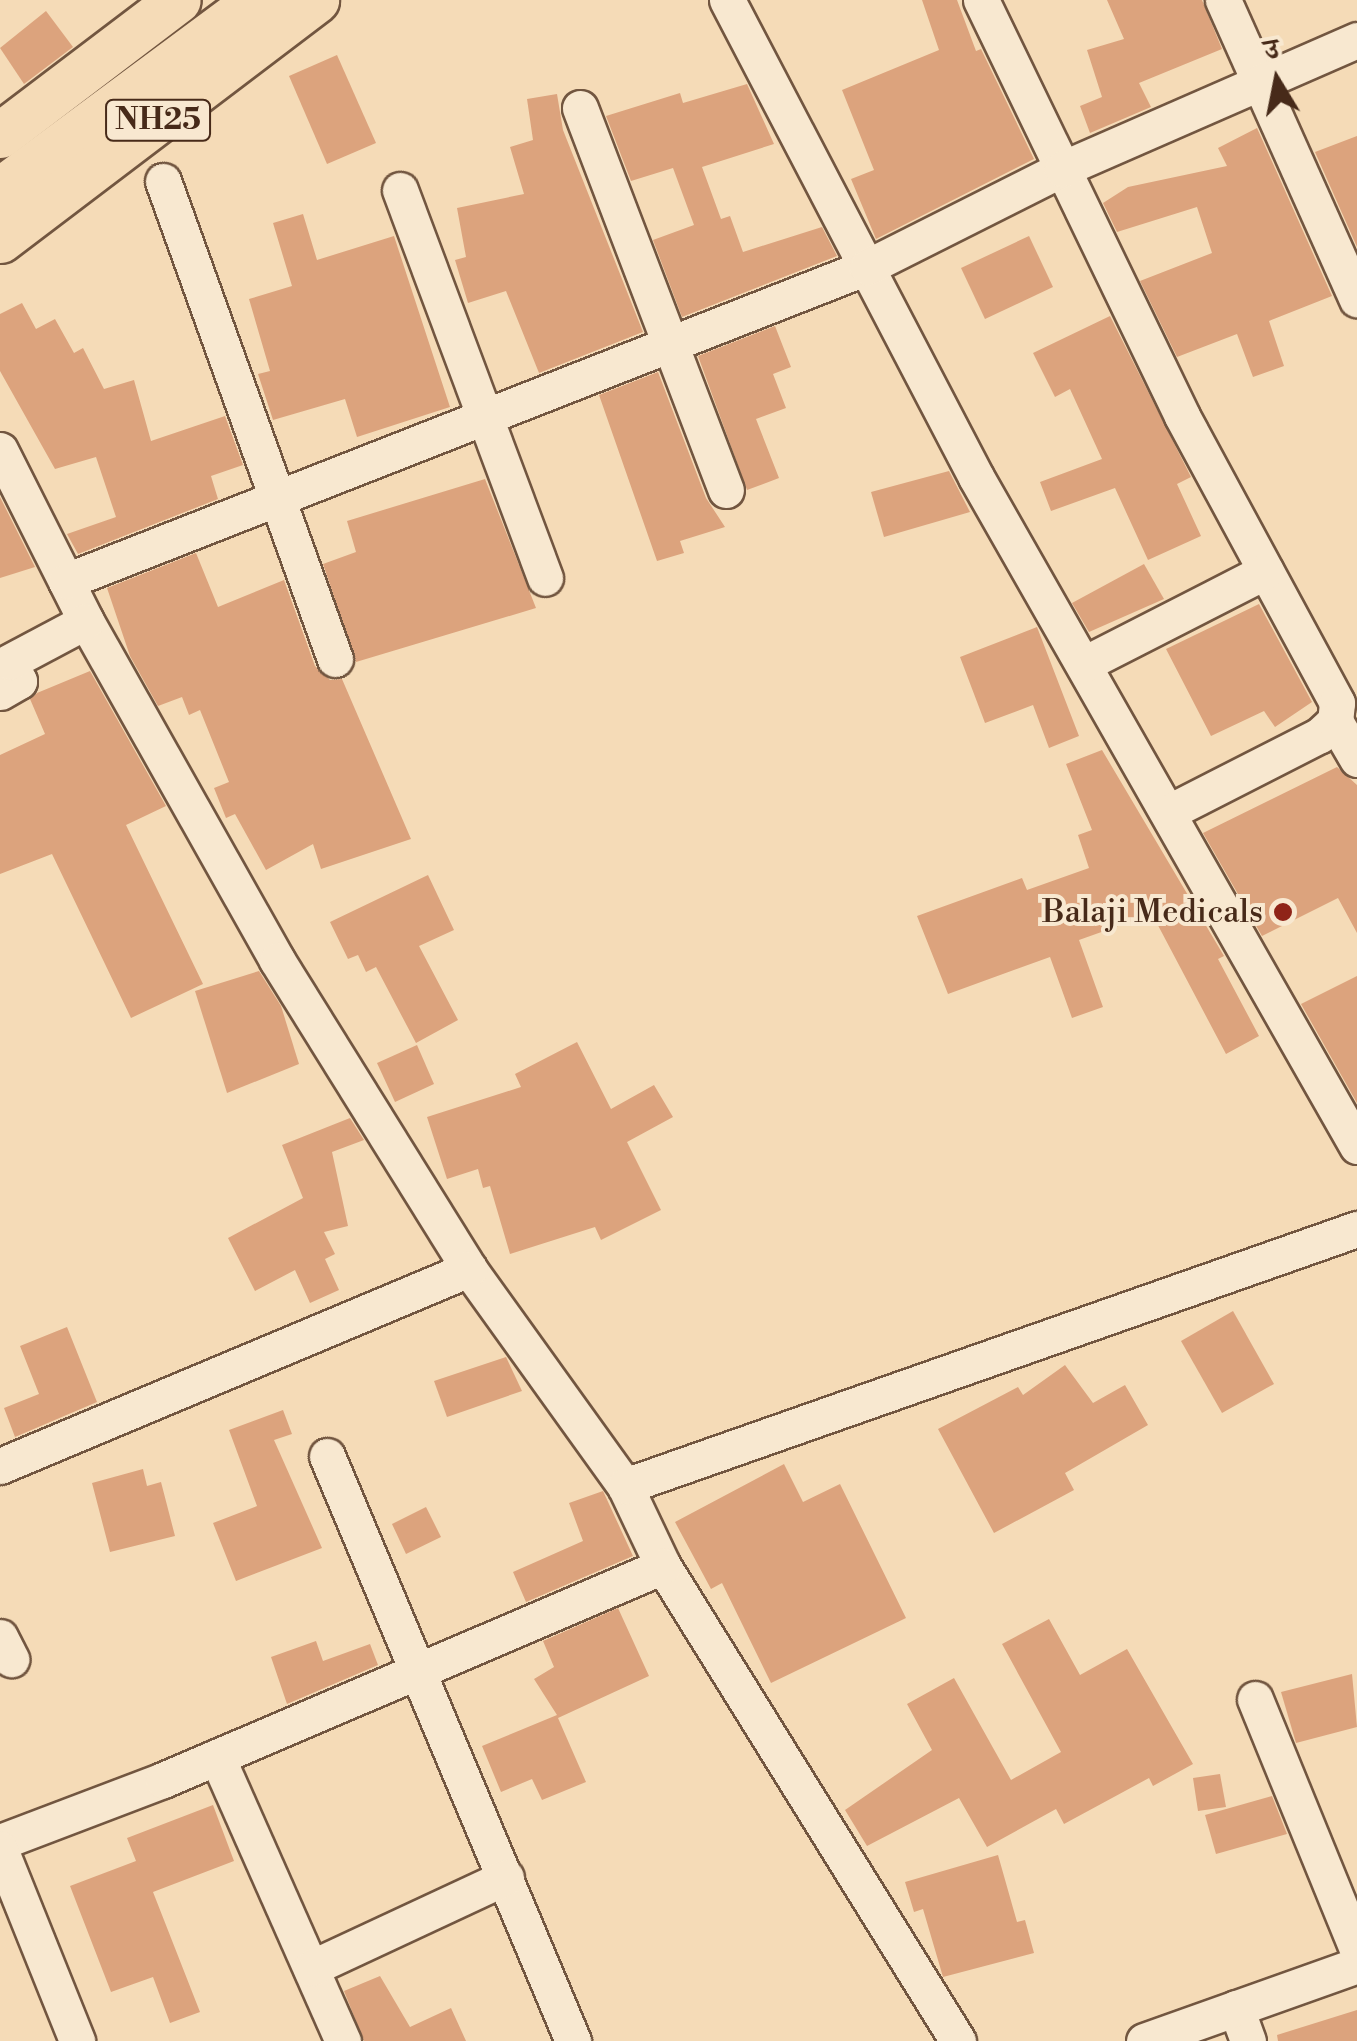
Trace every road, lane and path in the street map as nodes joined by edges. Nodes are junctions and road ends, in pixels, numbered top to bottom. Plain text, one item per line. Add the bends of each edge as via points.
1 (178, 0) edge
2 (256, 0) edge
3 (316, 0) edge
4 (727, 0) edge
5 (981, 0) edge
6 (1223, 0) edge
7 (1357, 40) edge
8 (1260, 86) junction
9 (580, 108) dead end
10 (1, 133) edge
11 (1062, 169) junction
12 (163, 181) dead end
13 (0, 190) edge
14 (400, 190) dead end
15 (0, 240) edge
16 (867, 268) junction
17 (1357, 299) edge
18 (674, 348) junction
19 (485, 421) junction
20 (0, 450) edge
21 (726, 490) dead end
22 (282, 498) junction
23 (1266, 571) junction
24 (545, 578) dead end
25 (66, 581) junction
26 (86, 621) junction
27 (335, 660) dead end
28 (1084, 664) junction
29 (0, 692) edge
30 (1335, 721) junction
31 (1357, 759) edge
32 (1169, 812) junction
33 (1357, 1146) edge
34 (1357, 1229) edge
35 (469, 1269) junction
36 (327, 1456) dead end
37 (0, 1466) edge
38 (624, 1486) junction
39 (663, 1566) junction
40 (422, 1671) junction
41 (1255, 1699) dead end
42 (217, 1757) junction
43 (0, 1842) edge
44 (0, 1850) edge
45 (506, 1877) junction
46 (1357, 1949) edge
47 (1357, 1965) edge
48 (311, 1968) junction
49 (1242, 2024) edge
50 (77, 2041) edge
51 (343, 2041) edge
52 (573, 2041) edge
53 (958, 2041) edge
54 (1144, 2041) edge

1 - 10 main road, NH25
2 - 13 main road
3 - 15 main road, NH25
4 - 16 street
5 - 11 street
6 - 8 street
7 - 8 street
8 - 11 street
8 - 17 street
9 - 18 street
11 - 16 street
11 - 23 street
12 - 22 street
14 - 19 street
16 - 18 street
16 - 28 street
18 - 19 street
18 - 21 street
19 - 22 street
19 - 24 street
20 - 25 street
22 - 25 street
22 - 27 street
23 - 28 street
23 - 30 street via 1330,680
25 - 26 street
26 - 29 street via 9,662 18,681
26 - 35 street via 276,960
28 - 32 street
30 - 31 street
30 - 32 street via 1320,735
32 - 33 street
34 - 38 street
35 - 37 street
35 - 38 street
36 - 40 street
38 - 39 street
39 - 40 street
39 - 53 street
40 - 42 street
40 - 45 street
41 - 46 street
42 - 43 street
42 - 48 street
44 - 50 street
45 - 48 street
45 - 52 street
47 - 49 street
48 - 51 street
49 - 54 street

